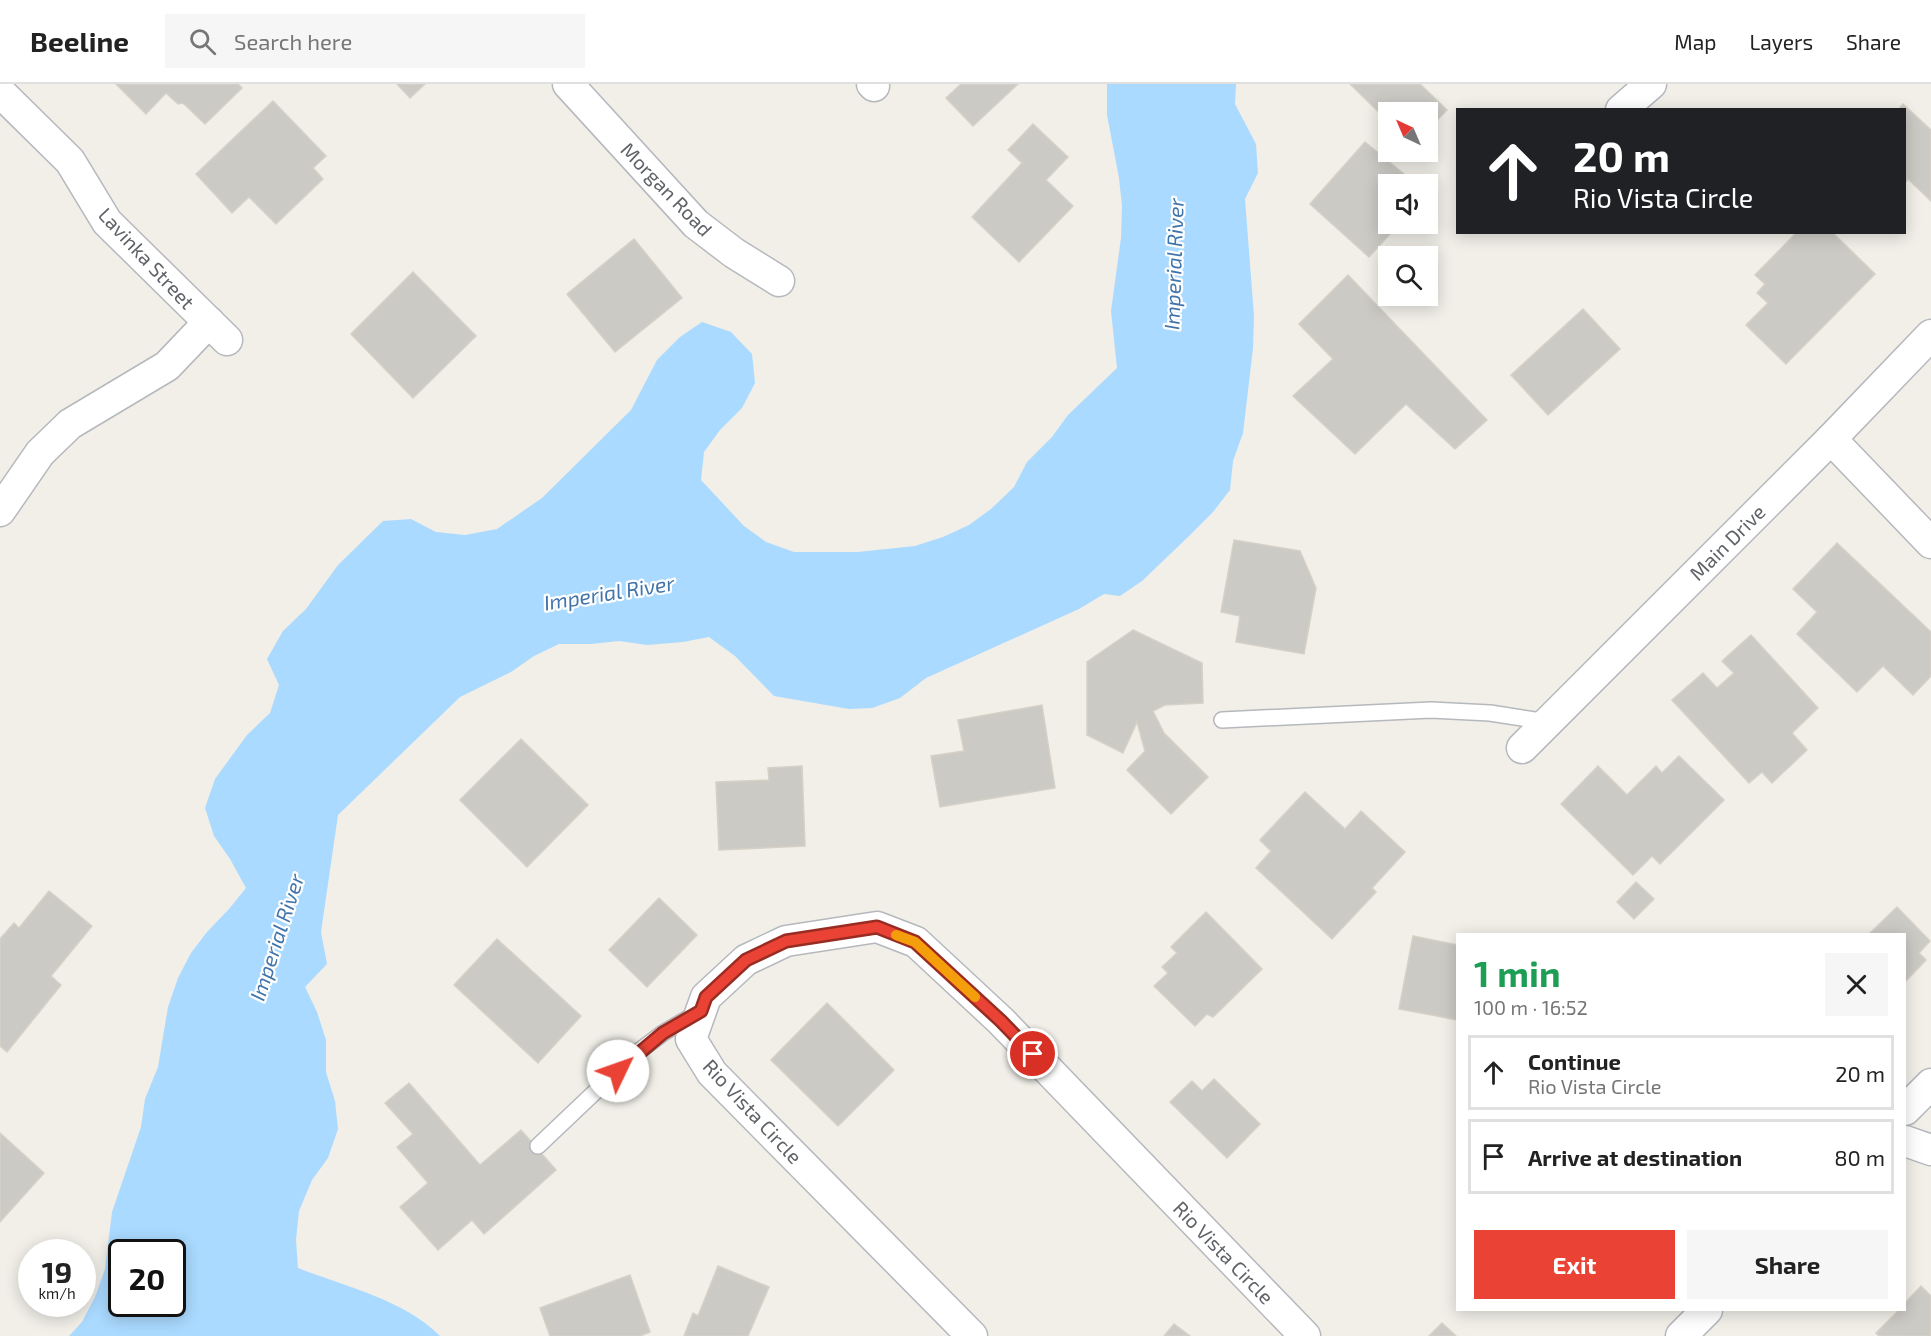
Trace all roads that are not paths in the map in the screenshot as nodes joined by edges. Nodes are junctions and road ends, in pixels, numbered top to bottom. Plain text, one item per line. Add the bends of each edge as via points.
1 (568, 84) edge
2 (1651, 84) edge
3 (0, 92) edge
4 (1623, 108) edge
5 (779, 281) dead end
6 (1931, 335) edge
7 (1831, 439) junction
8 (0, 511) edge
9 (1931, 543) edge
10 (1222, 720) dead end
11 (1548, 722) junction
12 (1522, 748) dead end
13 (701, 1011) junction
14 (1931, 1084) edge
15 (1906, 1109) edge
16 (1906, 1141) edge
17 (538, 1146) dead end
18 (1931, 1150) edge
19 (1706, 1311) edge
20 (972, 1336) edge
21 (1305, 1336) edge
22 (1681, 1336) edge

1 - 5 street, Morgan Road via 696,224
2 - 4 street
3 - 8 street, Lavinka Street via 70,161 107,222 218,331 70,424 40,453
6 - 7 street, Main Drive
7 - 9 street
7 - 11 street, Main Drive
10 - 11 lane via 1431,711 1490,713
11 - 12 street, Main Drive
13 - 17 lane via 634,1055
13 - 20 street, Rio Vista Circle via 691,1039 712,1073
13 - 21 street, Rio Vista Circle via 706,997 746,960 786,941 877,927 915,942 1001,1021
14 - 15 street
16 - 18 street
19 - 22 street

